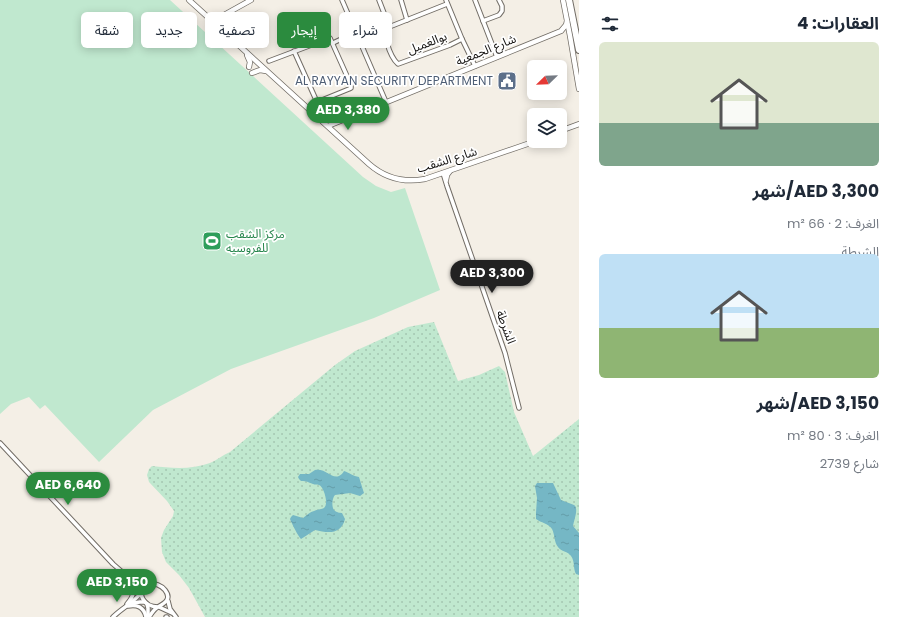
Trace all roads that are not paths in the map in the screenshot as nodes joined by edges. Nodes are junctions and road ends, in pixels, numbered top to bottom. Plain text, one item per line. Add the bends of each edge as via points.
1 (189, 0) edge
2 (192, 0) edge
3 (251, 0) edge
4 (342, 0) edge
5 (379, 0) edge
6 (401, 0) edge
7 (475, 0) edge
8 (499, 0) edge
9 (563, 0) edge
10 (569, 0) edge
11 (447, 2) edge
12 (206, 12) edge
13 (229, 12) edge
14 (347, 12) edge
15 (384, 12) edge
16 (205, 15) edge
17 (407, 20) junction
18 (483, 21) junction
19 (567, 21) junction
20 (392, 26) edge
21 (561, 31) junction
22 (570, 36) junction
23 (462, 39) junction
24 (339, 40) edge
25 (333, 43) junction
26 (240, 48) edge
27 (241, 48) edge
28 (245, 48) edge
29 (363, 48) edge
30 (388, 48) edge
31 (579, 50) edge
32 (294, 52) junction
33 (497, 57) junction
34 (269, 61) dead end
35 (475, 66) junction
36 (249, 67) dead end
37 (267, 71) junction
38 (252, 73) dead end
39 (579, 89) edge
40 (317, 102) junction
41 (386, 102) junction
42 (310, 108) junction
43 (579, 125) edge
44 (329, 126) junction
45 (567, 129) edge
46 (343, 139) junction
47 (527, 143) edge
48 (476, 160) junction
49 (450, 171) junction
50 (442, 174) junction
51 (436, 176) junction
52 (445, 180) junction
53 (519, 408) dead end
54 (0, 443) edge
55 (128, 577) junction
56 (147, 583) junction
57 (141, 592) junction
58 (168, 599) junction
59 (131, 603) junction
60 (146, 603) junction
61 (125, 607) junction
62 (159, 607) junction
63 (175, 616) edge
64 (114, 617) edge
65 (148, 617) edge

1 - 16 street, شارع الشقب
2 - 12 street, شارع الشقب
3 - 13 street
4 - 14 street
5 - 15 street, بوالغميل
6 - 17 street
7 - 18 street
8 - 18 street via 502,11
9 - 19 street
10 - 31 highway
11 - 17 street
11 - 23 street
17 - 20 street
18 - 33 street
19 - 21 street
19 - 22 street
21 - 22 street
21 - 33 street, شارع الجمعية
22 - 39 street
23 - 30 street, بوالغميل via 398,64
23 - 35 street
24 - 25 street
25 - 32 street via 330,38
25 - 40 street via 351,88
26 - 36 street via 248,57
27 - 37 street, شارع الشقب
28 - 42 street, شارع الشقب
29 - 41 street
32 - 34 street
32 - 40 street
33 - 35 street, شارع الجمعية
35 - 41 street, شارع الجمعية
37 - 38 street
37 - 44 street, شارع الشقب
40 - 42 street
41 - 44 street, شارع الجمعية
42 - 44 street, شارع الشقب
43 - 45 street
44 - 46 street, شارع الشقب
46 - 48 street, شارع الشقب via 377,168 400,178 425,177
46 - 51 street, شارع الشقب via 372,166 387,176 412,181
47 - 48 street, شارع الشقب
48 - 49 street, شارع الشقب
49 - 50 street, شارع الشقب
49 - 52 street
50 - 51 street, شارع الشقب
50 - 52 street, الشرطة
51 - 52 street
52 - 53 street, الشرطة via 505,353
54 - 55 street
55 - 56 street
55 - 57 street via 135,581
55 - 61 street via 134,595
56 - 57 street
56 - 58 street via 160,585 167,593
57 - 59 street
57 - 60 street
58 - 62 street
58 - 63 street via 168,606
59 - 60 street
59 - 61 street
60 - 62 street
60 - 65 street
61 - 64 street
61 - 65 street via 139,606
62 - 63 street
62 - 65 street

